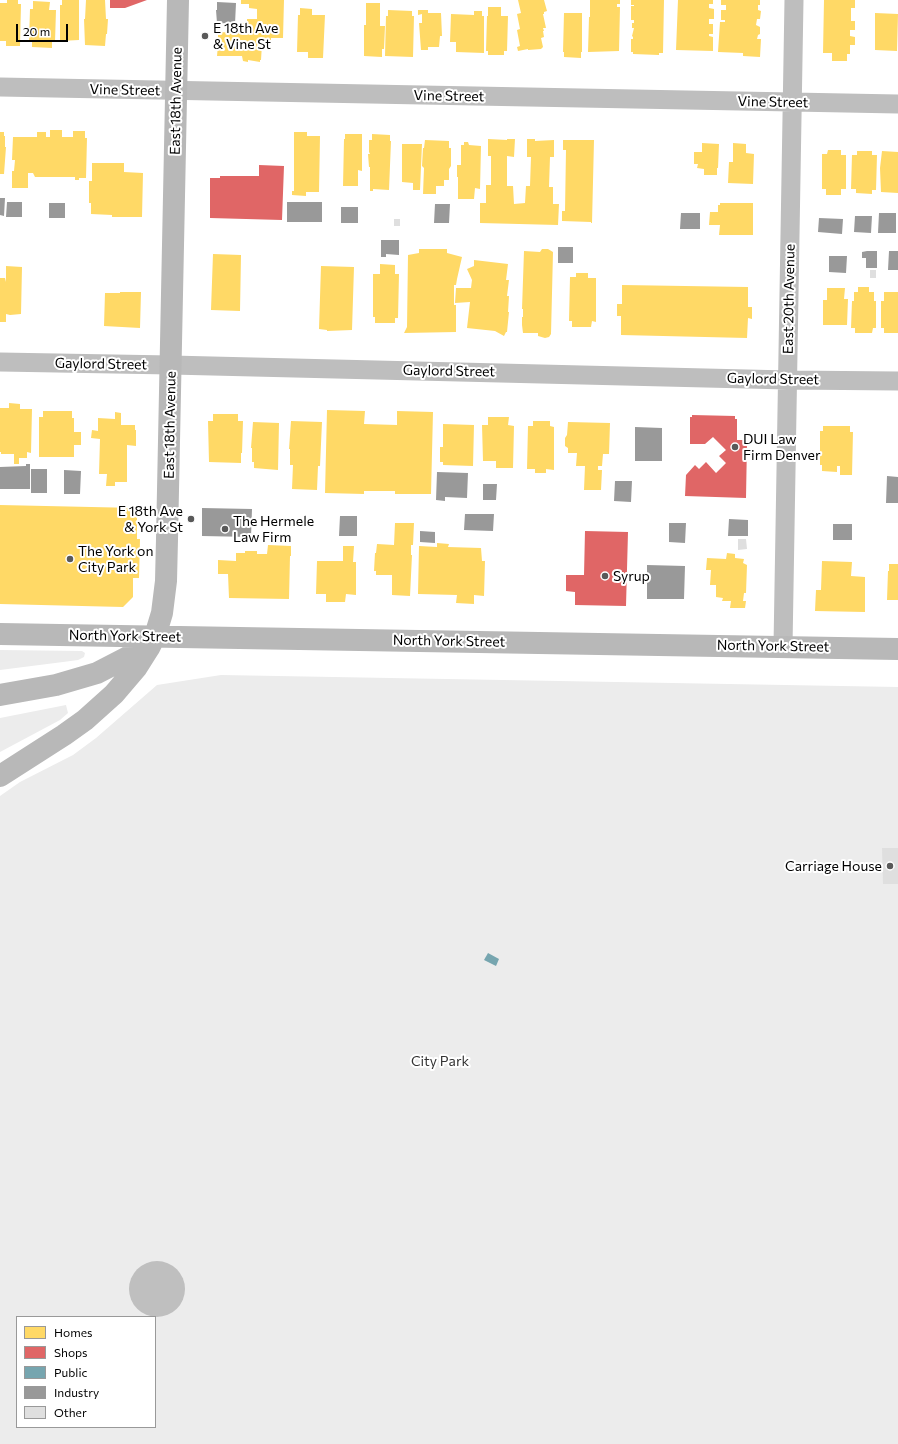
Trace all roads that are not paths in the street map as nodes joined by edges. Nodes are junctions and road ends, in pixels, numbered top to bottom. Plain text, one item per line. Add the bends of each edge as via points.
1 (178, 0) edge
2 (794, 0) edge
3 (0, 87) edge
4 (176, 91) junction
5 (793, 102) junction
6 (898, 104) edge
7 (0, 362) edge
8 (171, 364) junction
9 (788, 380) junction
10 (898, 381) edge
11 (0, 634) edge
12 (155, 636) junction
13 (783, 646) junction
14 (898, 649) edge
15 (0, 696) edge
16 (0, 776) edge

1 - 4 main road, East 18th Avenue
2 - 5 street, East 20th Avenue
3 - 4 street, Vine Street
4 - 5 street, Vine Street
4 - 8 main road, East 18th Avenue
5 - 6 street, Vine Street
5 - 9 street, East 20th Avenue
7 - 8 street, Gaylord Street
8 - 9 street, Gaylord Street
8 - 12 main road, East 18th Avenue via 166,581 162,613
9 - 10 street, Gaylord Street
9 - 13 street, East 20th Avenue
11 - 12 main road, North York Street
12 - 13 main road, North York Street
12 - 15 main road via 128,657 97,673 56,685
12 - 16 main road, East 18th Avenue via 137,667 109,699 64,735
13 - 14 main road, North York Street

